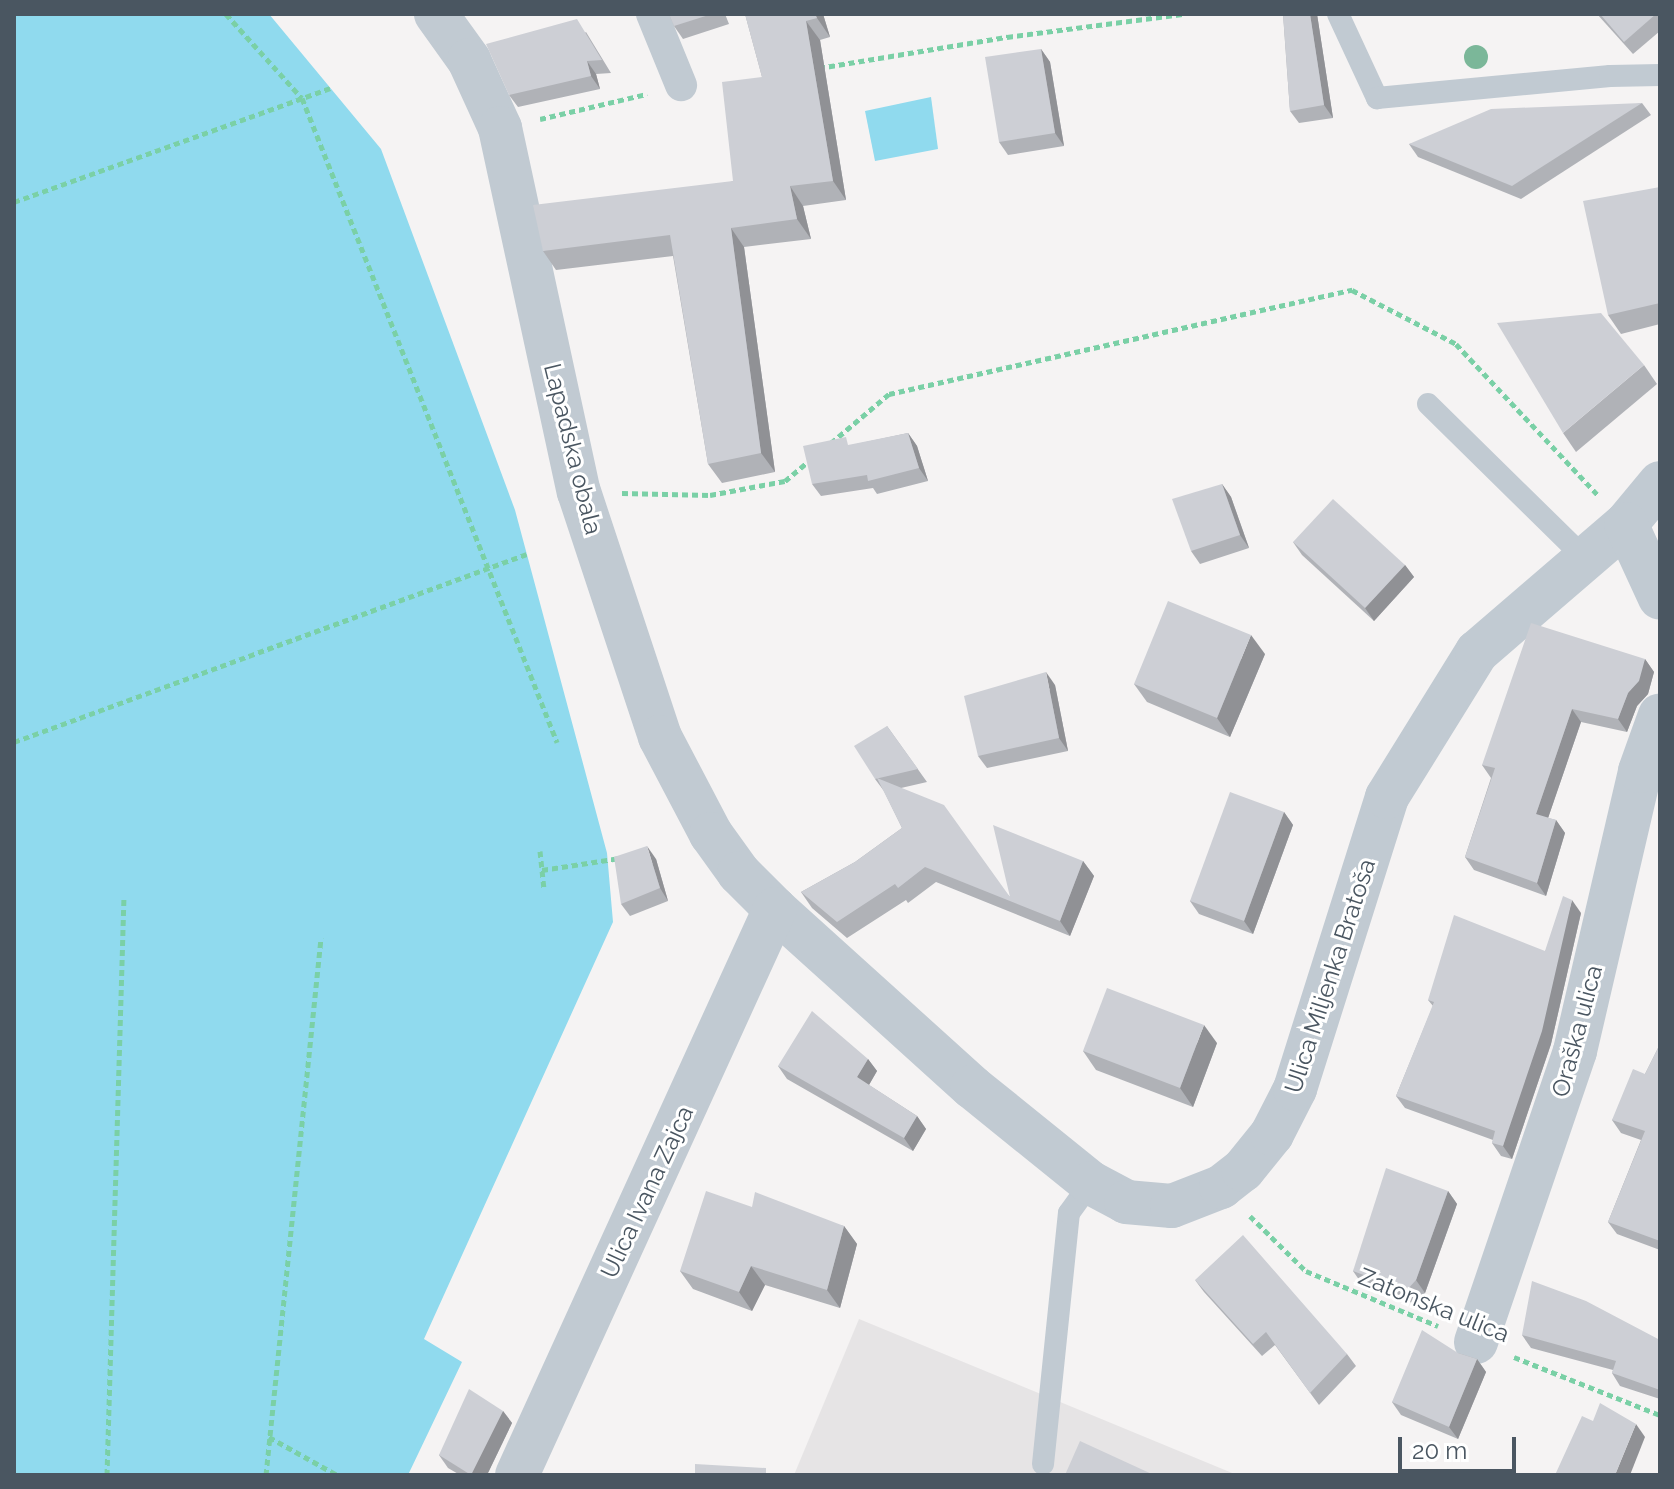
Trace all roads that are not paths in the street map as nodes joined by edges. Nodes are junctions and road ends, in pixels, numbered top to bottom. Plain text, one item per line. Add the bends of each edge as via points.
1 (436, 14) edge
2 (652, 14) edge
3 (1338, 14) edge
4 (1660, 75) edge
5 (681, 85) road end
6 (1428, 404) dead end
7 (1660, 483) edge
8 (1626, 524) junction
9 (1586, 559) junction
10 (1660, 598) edge
11 (1660, 715) edge
12 (775, 909) junction
13 (1091, 1183) junction
14 (1476, 1342) road end
15 (1043, 1464) dead end
16 (517, 1475) edge

1 - 12 street, Lapadska obala via 469,60 500,128 579,492 660,737 711,834 739,873
2 - 5 street
3 - 4 lane via 1377,98
6 - 9 lane
7 - 8 street, Ulica Miljenka Bratoša
8 - 9 street, Ulica Miljenka Bratoša
8 - 10 street
9 - 13 street, Ulica Miljenka Bratoša via 1477,652 1387,797 1295,1089 1272,1134 1243,1170 1221,1187 1172,1206 1126,1202
11 - 14 street, Oraška ulica via 1640,771 1575,1051
12 - 13 street, Ulica Miljenka Bratoša via 972,1087
12 - 16 street, Ulica Ivana Zajca
13 - 15 lane via 1069,1213

